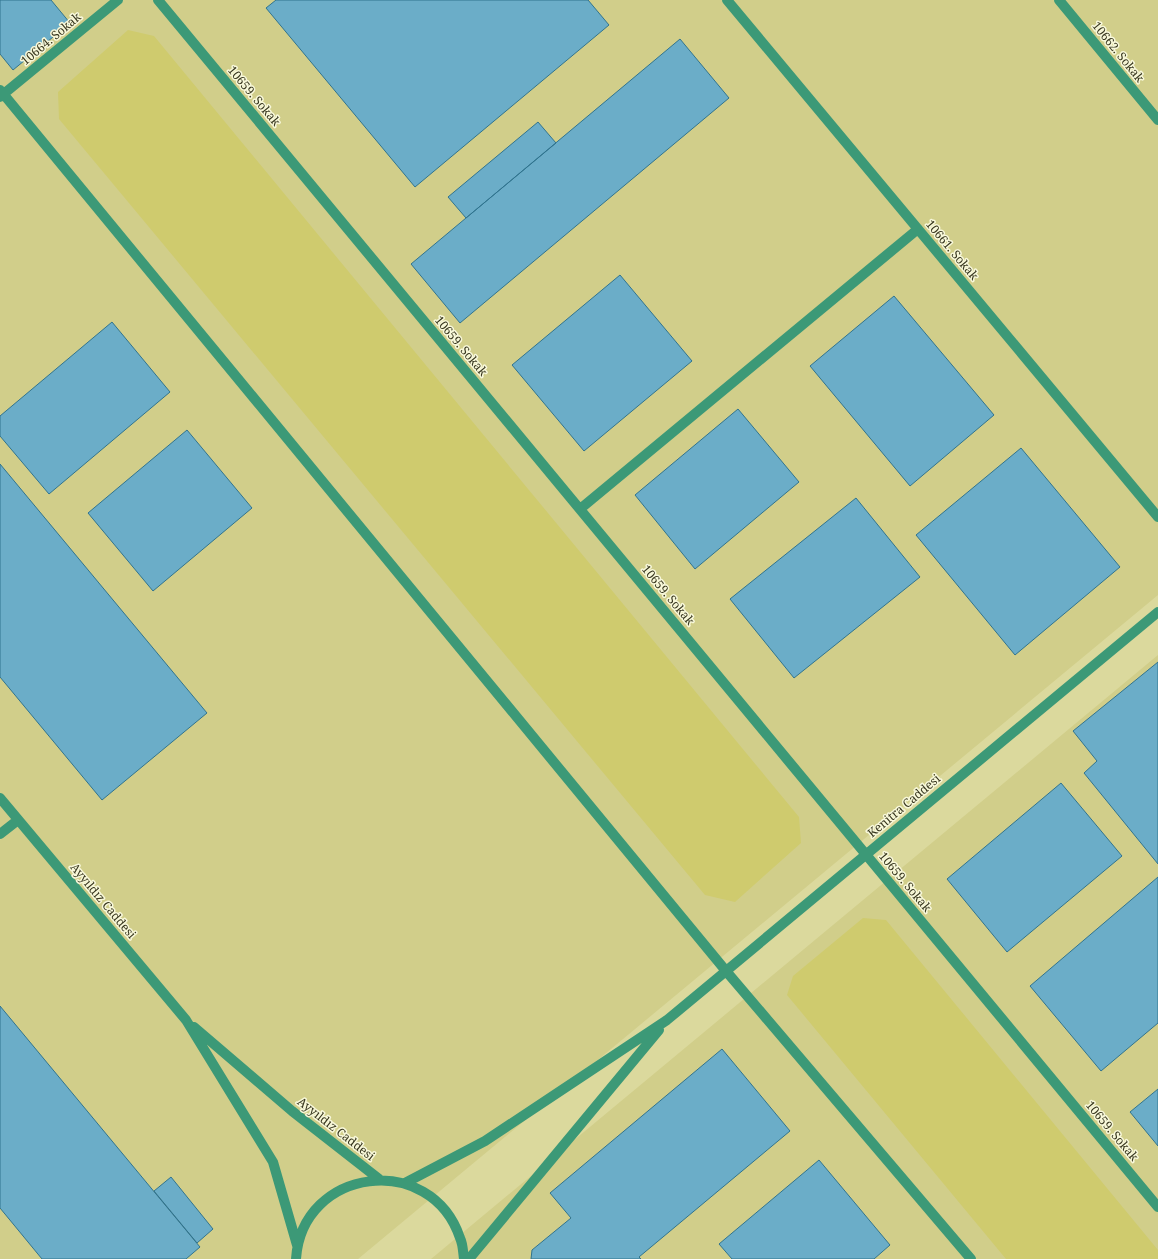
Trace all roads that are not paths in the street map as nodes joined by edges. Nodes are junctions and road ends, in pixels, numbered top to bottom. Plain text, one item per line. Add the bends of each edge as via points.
1 (118, 0) edge
2 (158, 0) edge
3 (726, 0) edge
4 (1059, 0) edge
5 (1, 94) edge
6 (1158, 120) edge
7 (918, 229) junction
8 (580, 509) junction
9 (1158, 517) edge
10 (1158, 612) edge
11 (0, 798) edge
12 (18, 820) junction
13 (0, 834) edge
14 (866, 855) junction
15 (726, 971) junction
16 (186, 1020) junction
17 (667, 1020) junction
18 (379, 1180) junction
19 (405, 1184) junction
20 (1158, 1207) edge
21 (297, 1245) junction
22 (296, 1259) edge
23 (464, 1259) edge
24 (469, 1259) edge
25 (971, 1259) edge

1 - 5 street, 10664. Sokak
2 - 8 street, 10659. Sokak
3 - 7 street, 10661. Sokak
4 - 6 street, 10662. Sokak
5 - 15 street
7 - 8 street
7 - 9 street, 10661. Sokak
8 - 14 street, 10659. Sokak
10 - 14 street, Kenitra Caddesi
11 - 12 street, Ayyıldız Caddesi
12 - 13 street
12 - 16 street, Ayyıldız Caddesi
14 - 15 street, Kenitra Caddesi
14 - 20 street, 10659. Sokak
15 - 17 street, Kenitra Caddesi
15 - 25 street
16 - 18 street, Ayyıldız Caddesi via 292,1111
16 - 21 street, Ayyıldız Caddesi via 274,1162
17 - 19 street via 485,1141
17 - 24 street
18 - 19 street
18 - 21 street via 353,1184 329,1196 309,1218
19 - 23 street via 429,1195 448,1214 461,1238
21 - 22 street

